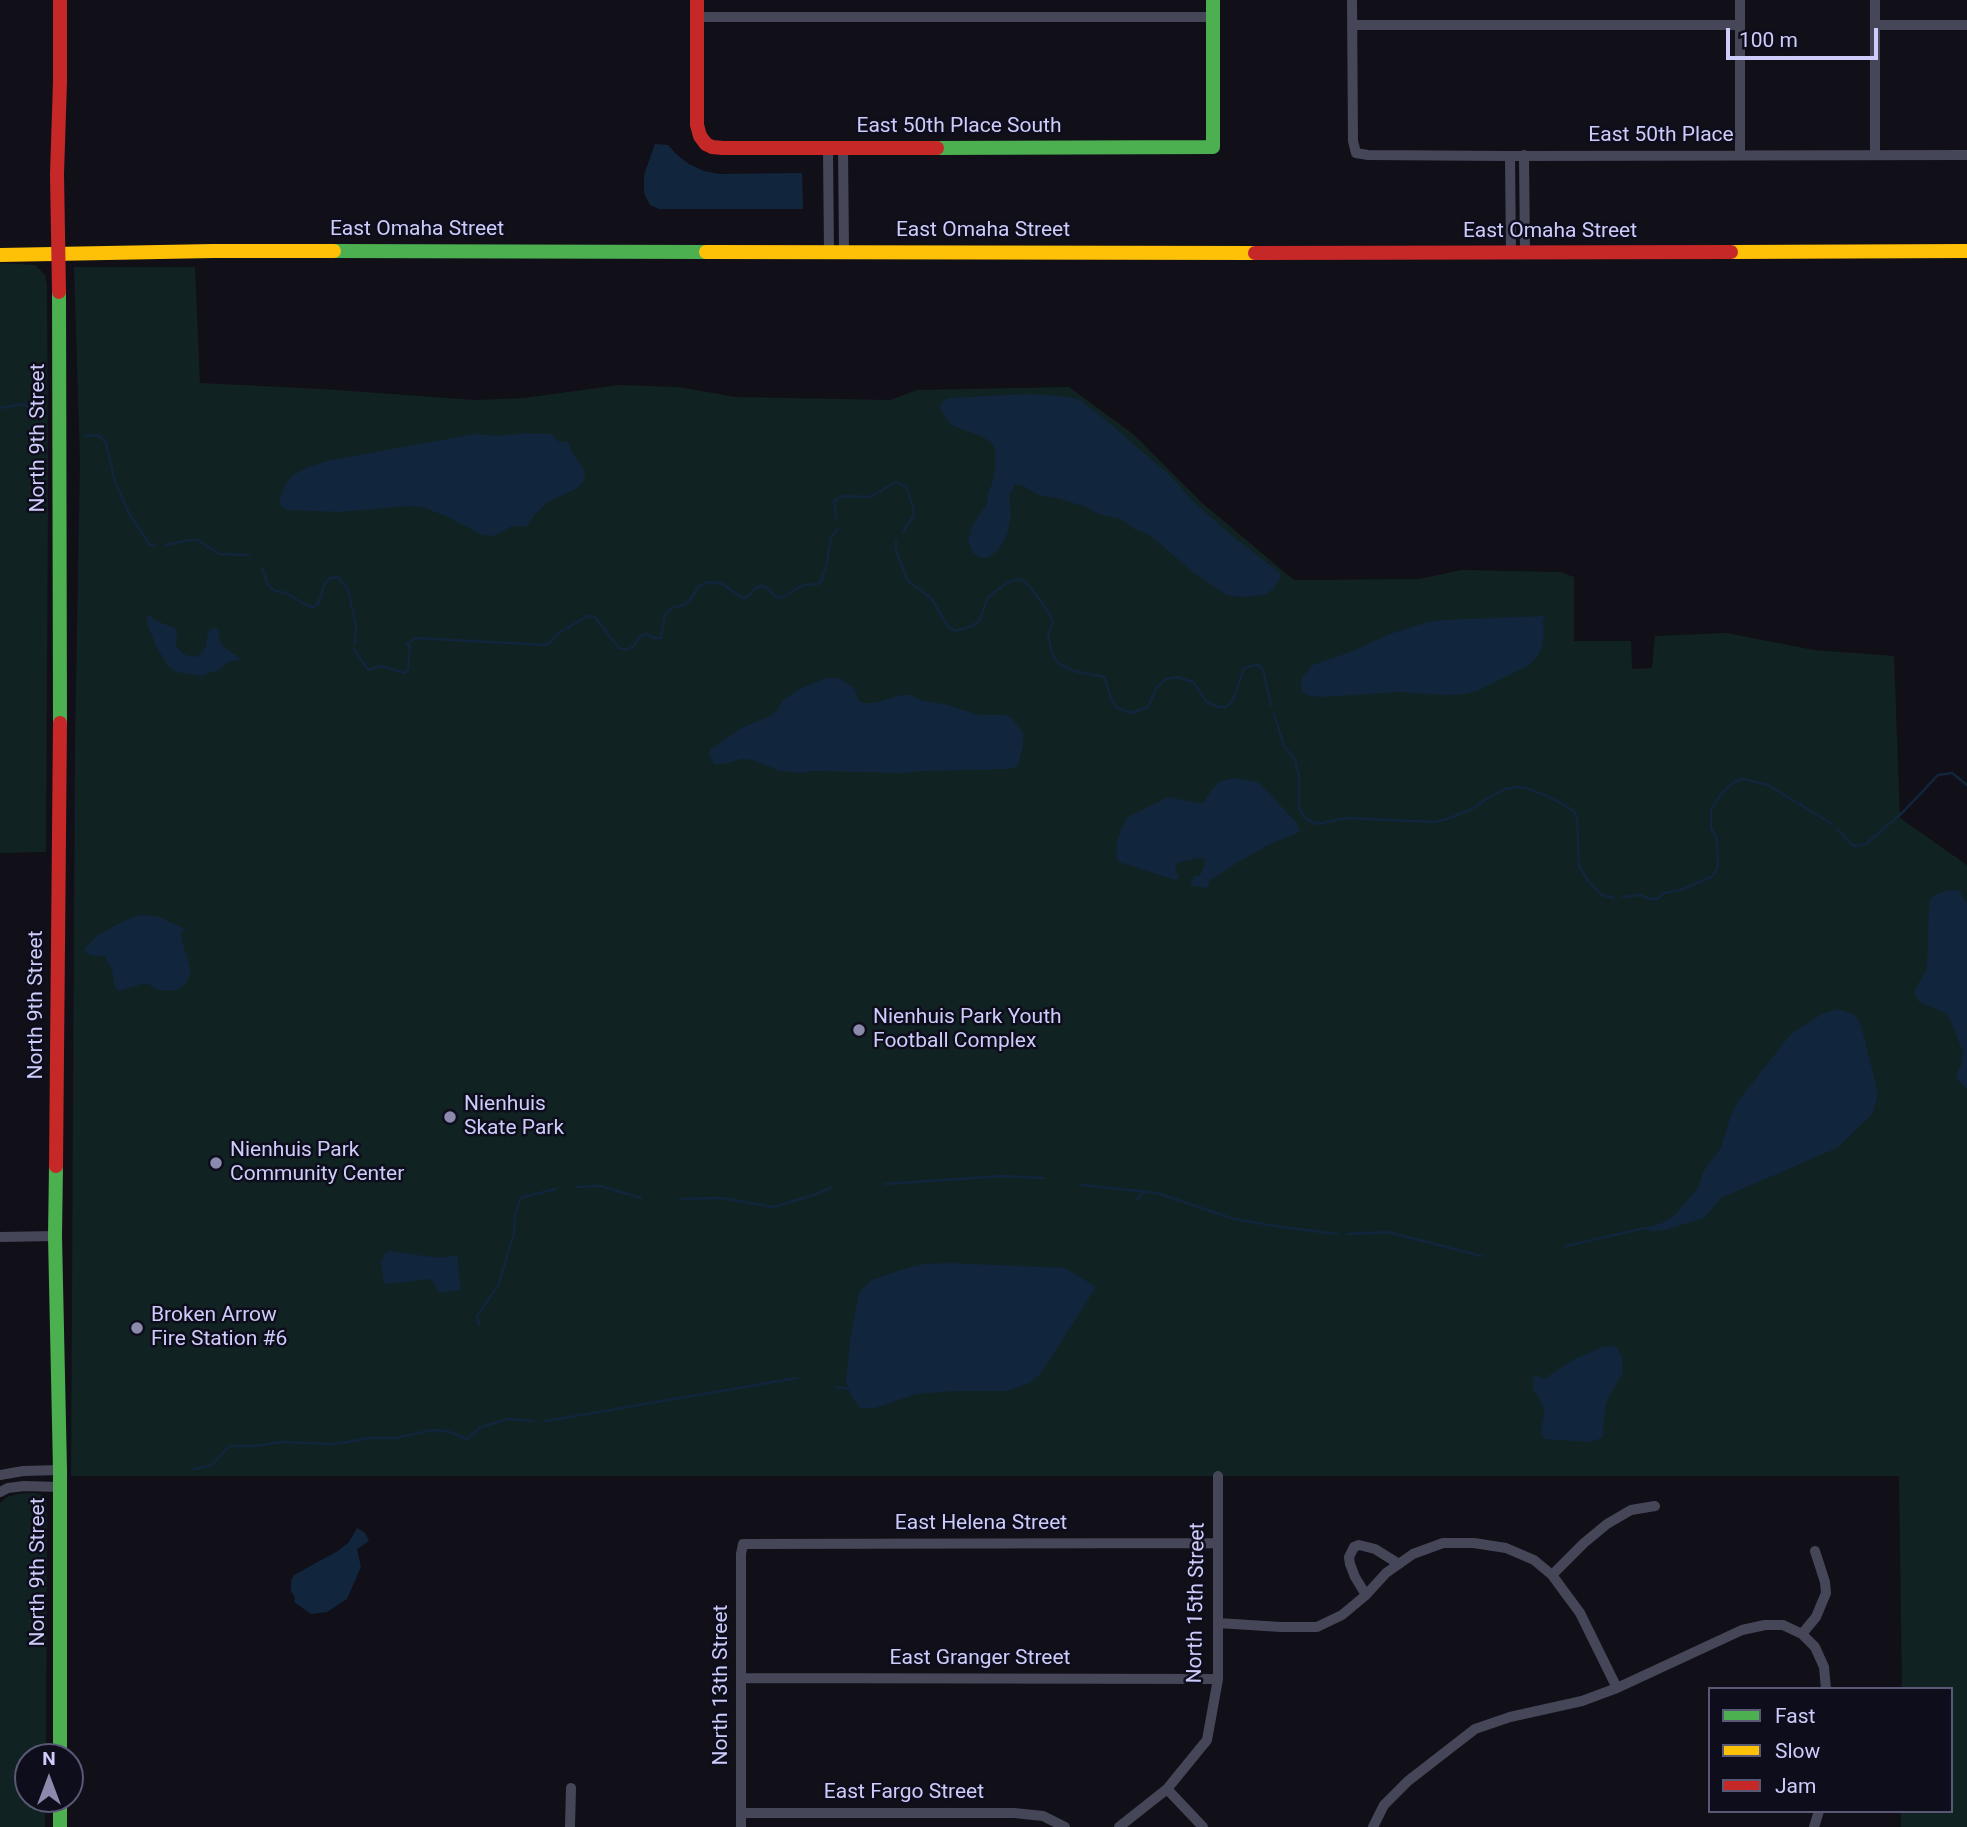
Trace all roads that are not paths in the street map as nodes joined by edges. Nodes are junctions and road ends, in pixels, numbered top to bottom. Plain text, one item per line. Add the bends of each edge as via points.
1 (60, 0) edge
2 (698, 0) edge
3 (1213, 0) edge
4 (1352, 0) edge
5 (1740, 0) edge
6 (1875, 0) edge
7 (698, 17) junction
8 (1213, 17) junction
9 (1352, 25) junction
10 (1740, 25) junction
11 (1875, 25) junction
12 (1967, 25) edge
13 (835, 148) junction
14 (1524, 155) junction
15 (1740, 155) junction
16 (1875, 155) junction
17 (1967, 155) edge
18 (1510, 156) junction
19 (1967, 251) edge
20 (836, 252) junction
21 (1518, 253) junction
22 (58, 254) junction
23 (0, 255) edge
24 (55, 1236) junction
25 (0, 1237) edge
26 (60, 1470) junction
27 (0, 1475) edge
28 (1218, 1476) dead end
29 (60, 1487) junction
30 (0, 1492) edge
31 (1655, 1506) dead end
32 (743, 1544) joint
33 (1218, 1544) junction
34 (1815, 1551) dead end
35 (1399, 1564) junction
36 (1552, 1576) junction
37 (1366, 1595) junction
38 (1218, 1623) junction
39 (1802, 1634) junction
40 (741, 1678) junction
41 (1218, 1679) junction
42 (1826, 1687) edge
43 (1617, 1688) junction
44 (60, 1743) edge
45 (570, 1788) dead end
46 (1167, 1789) junction
47 (741, 1812) junction
48 (570, 1827) edge
49 (741, 1827) edge
50 (1065, 1827) edge
51 (1119, 1827) edge
52 (1203, 1827) edge
53 (1373, 1827) edge

1 - 22 street, North 9th Street
2 - 7 street
3 - 8 street
4 - 9 street
5 - 10 street
6 - 11 street
7 - 8 street
7 - 13 street, East 50th Place South via 697,125 706,144 718,148
8 - 13 street, East 50th Place South via 1213,147
9 - 10 street
9 - 18 street, East 50th Place via 1356,153
10 - 15 street
11 - 12 street
11 - 16 street
13 - 20 street
14 - 15 street, East 50th Place
14 - 18 street, East 50th Place
14 - 21 street
15 - 16 street, East 50th Place
16 - 17 street, East 50th Place
18 - 21 street
19 - 21 street, East Omaha Street
20 - 21 street, East Omaha Street
20 - 22 street, East Omaha Street
22 - 23 street, East Omaha Street
22 - 24 street, North 9th Street via 60,770
24 - 25 street
24 - 26 street, North 9th Street
26 - 27 street
26 - 29 street, North 9th Street
28 - 33 street, North 15th Street
29 - 30 street via 24,1486
29 - 44 street, North 9th Street
31 - 36 street via 1631,1510 1607,1524
32 - 33 street, East Helena Street
32 - 40 street, North 13th Street
33 - 38 street, North 15th Street
34 - 39 street via 1826,1593
35 - 36 street via 1443,1543 1474,1543 1506,1548 1534,1560
35 - 37 street
35 - 37 street via 1375,1549 1353,1547 1350,1564
36 - 43 street via 1580,1613
37 - 38 street via 1342,1615 1317,1627
38 - 41 street, North 15th Street
39 - 42 street via 1815,1647 1824,1667
39 - 43 street via 1783,1625 1742,1630
40 - 41 street, East Granger Street
40 - 47 street, North 13th Street
41 - 46 street, North 15th Street via 1207,1740
43 - 53 street via 1475,1729 1408,1781 1384,1805
45 - 48 street
46 - 51 street, North 15th Street
46 - 52 street
47 - 49 street, North 13th Street
47 - 50 street, East Fargo Street via 1014,1813 1043,1816

